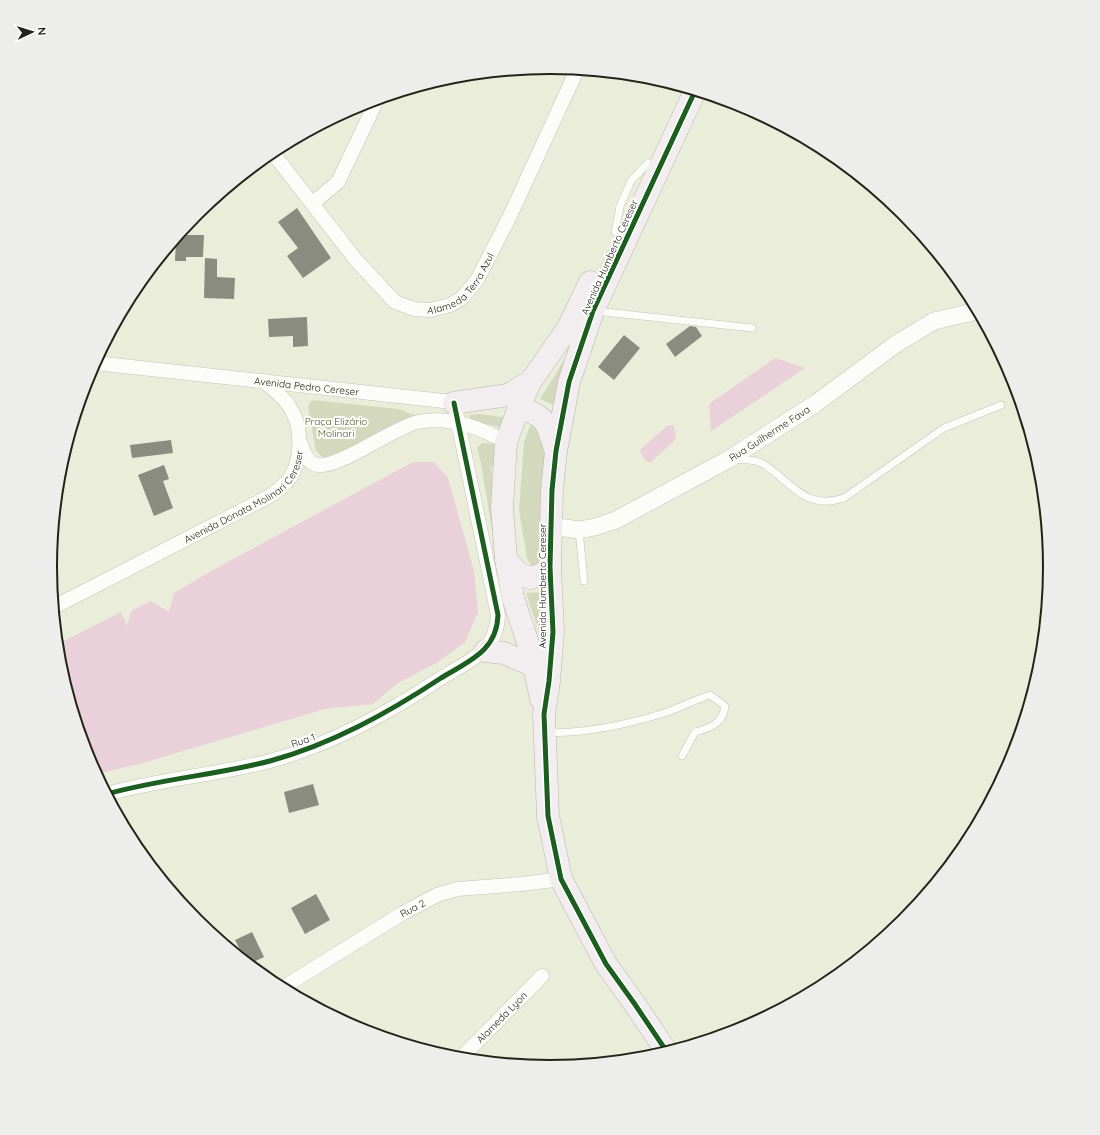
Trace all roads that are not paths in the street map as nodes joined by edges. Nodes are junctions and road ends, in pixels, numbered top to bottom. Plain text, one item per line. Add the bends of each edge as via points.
1 (574, 76) edge
2 (680, 92) edge
3 (693, 96) edge
4 (372, 108) edge
5 (277, 158) edge
6 (313, 203) junction
7 (592, 311) junction
8 (972, 312) edge
9 (752, 328) dead end
10 (102, 364) edge
11 (263, 381) junction
12 (532, 381) junction
13 (314, 386) junction
14 (1001, 404) dead end
15 (290, 407) junction
16 (519, 407) junction
17 (456, 413) junction
18 (299, 441) junction
19 (506, 442) junction
20 (556, 450) junction
21 (729, 459) junction
22 (551, 526) junction
23 (579, 530) junction
24 (506, 559) junction
25 (550, 568) junction
26 (584, 581) dead end
27 (58, 605) edge
28 (485, 651) junction
29 (534, 666) junction
30 (544, 724) junction
31 (682, 756) dead end
32 (112, 793) edge
33 (561, 879) junction
34 (542, 976) dead end
35 (288, 984) edge
36 (663, 1047) edge
37 (466, 1053) edge

1 - 6 street, Alameda Terra Azul via 509,218 477,280 462,298 450,305 431,310 395,302 356,260
2 - 12 main road, Avenida Humberto Cereser via 568,328
3 - 7 main road, Avenida Humberto Cereser
4 - 6 street via 338,182
5 - 6 street, Alameda Terra Azul
7 - 9 lane
7 - 20 main road, Avenida Humberto Cereser via 569,382
8 - 21 street, Rua Guilherme Fava via 934,321 896,344 815,404
10 - 11 street, Avenida Pedro Cereser
11 - 13 street, Avenida Pedro Cereser
11 - 15 street
12 - 16 main road, Avenida Humberto Cereser
12 - 17 main road via 508,395
13 - 15 street via 302,392
13 - 17 street, Avenida Pedro Cereser
14 - 21 lane via 944,428 844,498 832,502 818,502 805,498 762,463
15 - 18 street via 295,417
16 - 17 street, Avenida Pedro Cereser
16 - 19 main road, Avenida Humberto Cereser
16 - 20 main road via 544,419
17 - 18 street, Avenida Donata Molinari Cereser via 440,420 404,426 340,461 321,466 308,460
17 - 19 street, Avenida Donata Molinari Cereser
17 - 28 street via 498,614 497,629
18 - 27 street, Avenida Donata Molinari Cereser via 292,475 277,492
19 - 24 main road, Avenida Humberto Cereser via 502,508
20 - 22 main road, Avenida Humberto Cereser
21 - 23 street, Rua Guilherme Fava via 616,520
22 - 23 street, Rua Guilherme Fava
22 - 25 main road, Avenida Humberto Cereser
23 - 26 lane
24 - 25 main road via 518,573 530,578
24 - 29 main road, Avenida Humberto Cereser via 513,598
25 - 30 main road, Avenida Humberto Cereser via 553,632
28 - 29 main road via 504,653
28 - 32 street, Rua 1 via 394,709 316,746 270,761
29 - 30 main road, Avenida Humberto Cereser
30 - 31 lane via 581,733 665,713 710,695 725,706 724,715 714,727 695,732
30 - 33 main road, Avenida Humberto Cereser via 548,816
33 - 35 street, Rua 2 via 457,889 436,895
33 - 36 main road, Avenida Humberto Cereser via 606,964
34 - 37 street, Alameda Lyon

